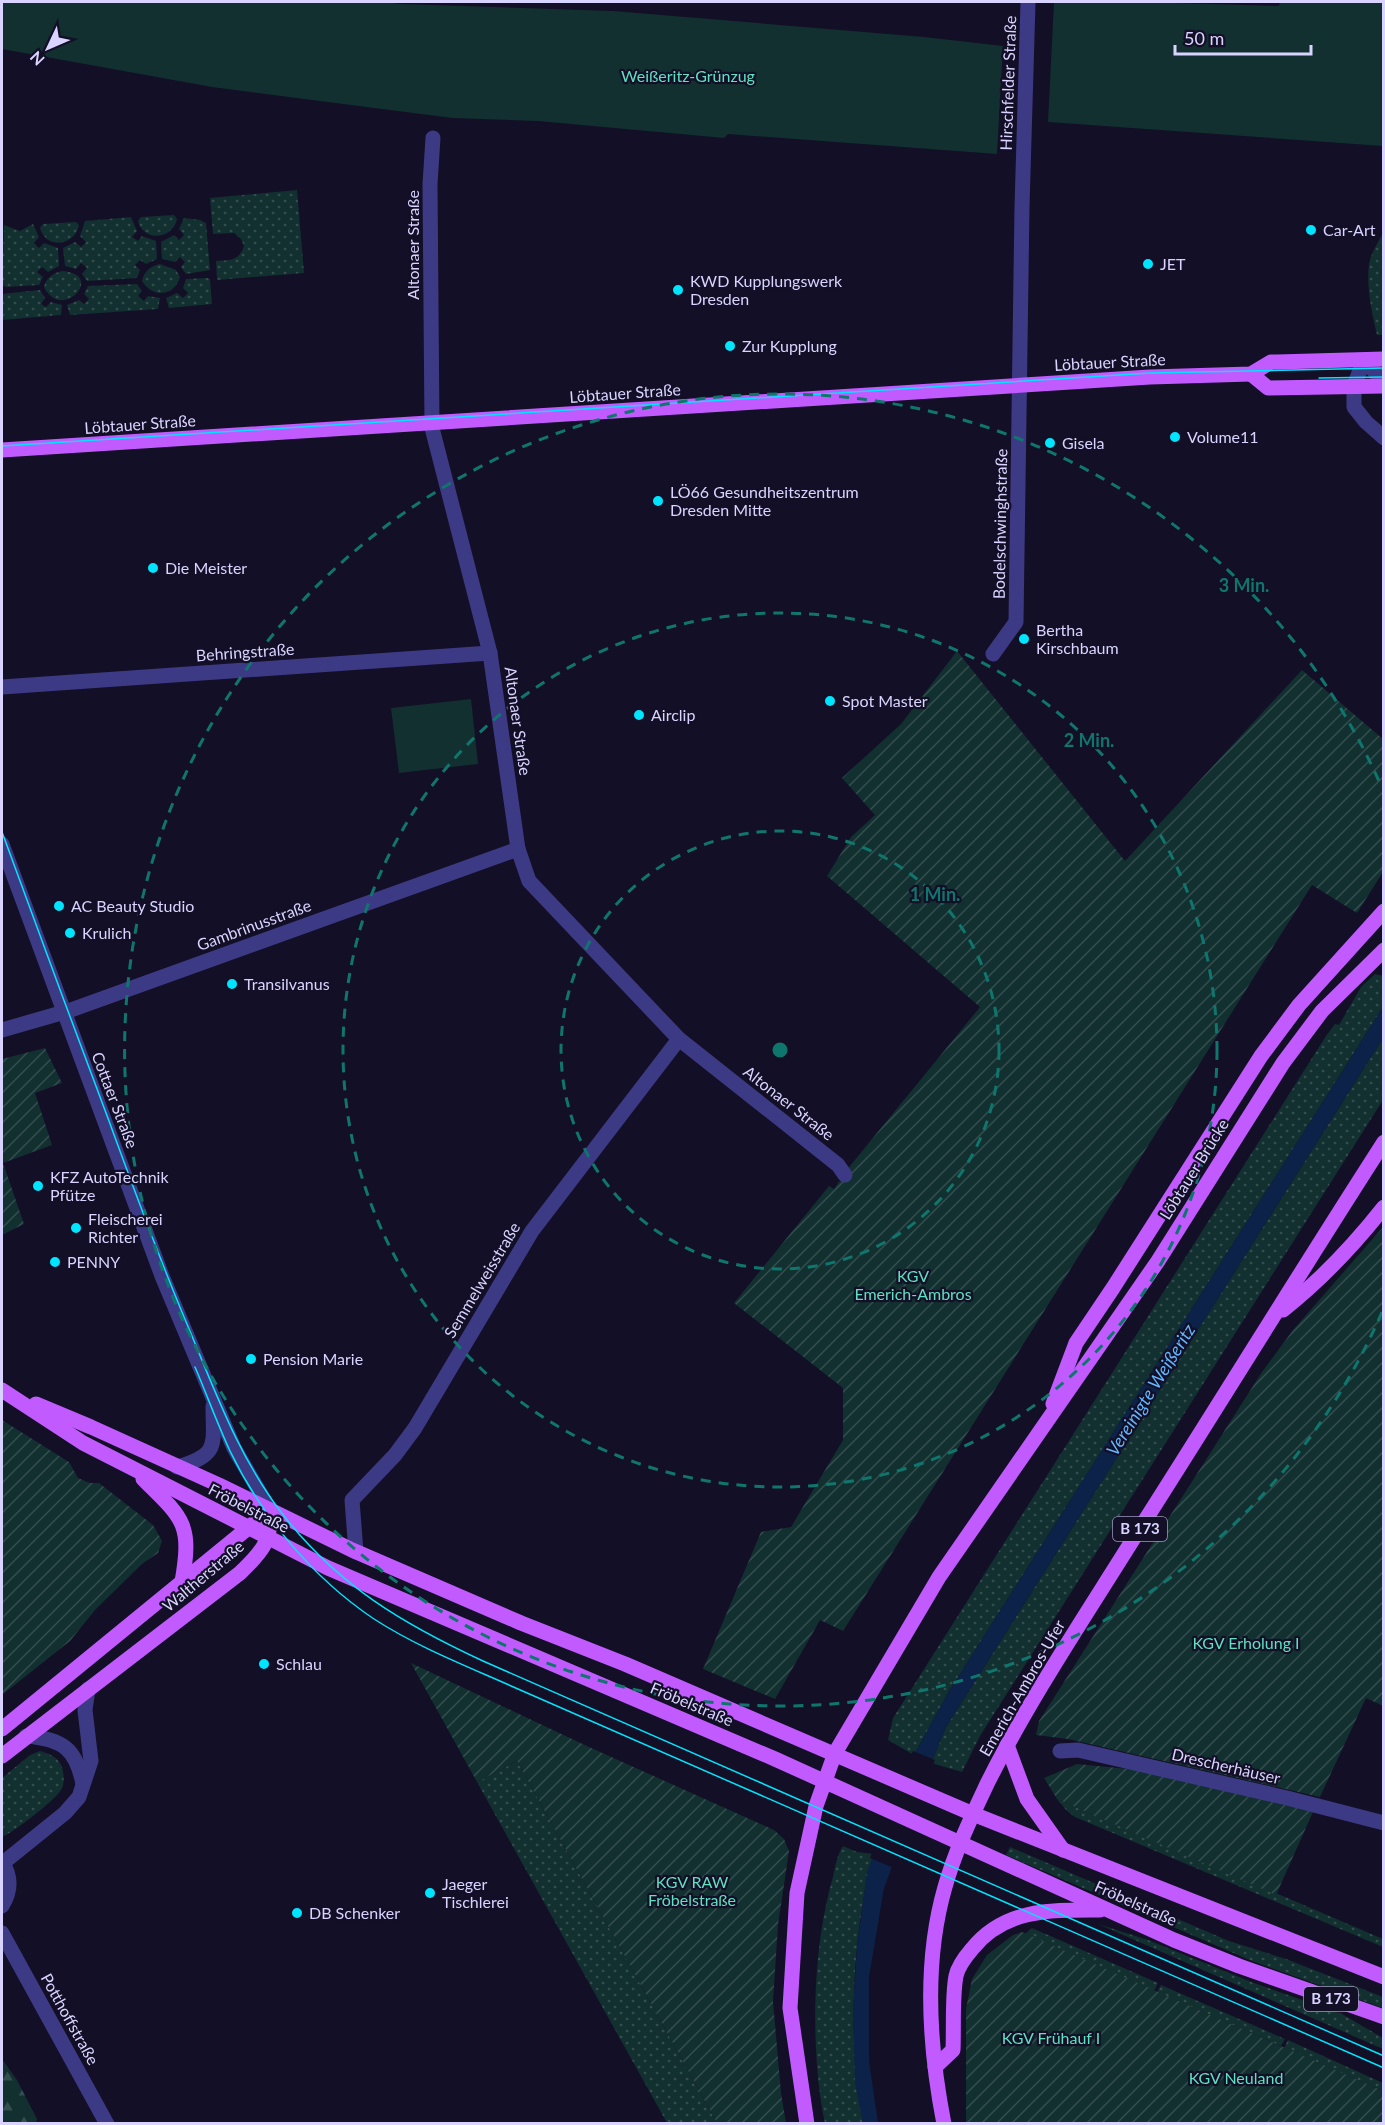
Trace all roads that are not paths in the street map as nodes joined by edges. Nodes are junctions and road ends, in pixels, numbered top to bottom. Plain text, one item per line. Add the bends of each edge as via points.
1 (1028, 2) edge
2 (433, 138) dead end
3 (1383, 359) edge
4 (1364, 360) junction
5 (1251, 374) junction
6 (1383, 384) edge
7 (1020, 386) junction
8 (1354, 386) junction
9 (432, 424) junction
10 (1383, 438) edge
11 (2, 450) edge
12 (490, 653) junction
13 (993, 654) dead end
14 (2, 687) edge
15 (2, 844) edge
16 (518, 849) junction
17 (1383, 911) edge
18 (1383, 950) edge
19 (63, 1012) junction
20 (2, 1030) edge
21 (679, 1039) junction
22 (1383, 1142) edge
23 (845, 1175) dead end
24 (1383, 1207) edge
25 (1276, 1315) junction
26 (2, 1390) edge
27 (213, 1400) junction
28 (1049, 1418) junction
29 (130, 1467) junction
30 (177, 1467) junction
31 (270, 1510) junction
32 (249, 1528) junction
33 (268, 1538) junction
34 (356, 1552) junction
35 (182, 1582) junction
36 (88, 1689) junction
37 (2, 1729) edge
38 (27, 1736) junction
39 (1007, 1745) junction
40 (1060, 1751) dead end
41 (835, 1754) junction
42 (2, 1756) edge
43 (824, 1781) junction
44 (83, 1784) junction
45 (973, 1814) junction
46 (1383, 1823) edge
47 (960, 1844) junction
48 (1063, 1850) junction
49 (2, 1862) edge
50 (2, 1906) edge
51 (1107, 1910) junction
52 (2, 1933) edge
53 (1383, 1977) edge
54 (1382, 2018) edge
55 (935, 2067) junction
56 (107, 2124) edge
57 (807, 2124) edge
58 (944, 2124) edge

1 - 7 street, Hirschfelder Straße
2 - 9 street, Altonaer Straße
3 - 4 main road, Löbtauer Straße
4 - 5 main road, Löbtauer Straße via 1271,362
4 - 6 street
4 - 8 street
5 - 7 main road, Löbtauer Straße
5 - 8 main road, Löbtauer Straße via 1268,387
6 - 8 main road, Löbtauer Straße
7 - 9 main road, Löbtauer Straße
7 - 13 street, Bodelschwinghstraße via 1016,622
8 - 10 street via 1354,406
9 - 11 main road, Löbtauer Straße
9 - 12 street, Altonaer Straße
12 - 14 street, Behringstraße
12 - 16 street, Altonaer Straße
15 - 19 street, Cottaer Straße
16 - 19 street, Gambrinusstraße
16 - 21 street, Altonaer Straße via 530,881
17 - 28 main road via 1299,1005 1245,1081 1076,1343
18 - 28 main road, Löbtauer Brücke via 1322,1011 1283,1063 1158,1261
19 - 20 street, Gambrinusstraße
19 - 27 street, Cottaer Straße
21 - 23 street, Altonaer Straße via 838,1165
21 - 34 street, Semmelweisstraße via 532,1231 415,1428 352,1500
22 - 25 main road, B 173
24 - 25 main road via 1322,1276
25 - 39 main road, Emerich-Ambros-Ufer / B 173
26 - 29 main road, Fröbelstraße via 83,1443
26 - 30 main road, Fröbelstraße
27 - 30 street, Cottaer Straße via 214,1442 208,1454
27 - 31 street, Cottaer Straße via 234,1448
28 - 41 main road via 939,1577
29 - 32 main road, Fröbelstraße
29 - 35 main road via 170,1505 186,1533
30 - 31 main road, Fröbelstraße
31 - 32 main road, Waltherstraße
31 - 33 main road, Waltherstraße
31 - 34 main road, Fröbelstraße
32 - 33 main road, Fröbelstraße
32 - 35 main road, Waltherstraße
33 - 36 main road, Waltherstraße via 240,1573
33 - 43 main road, Fröbelstraße via 349,1577
34 - 41 main road, Fröbelstraße
35 - 37 main road, Waltherstraße
36 - 38 main road, Waltherstraße
36 - 44 street via 91,1761
38 - 42 main road, Waltherstraße
38 - 44 street via 49,1738 61,1744 80,1768
39 - 45 main road, Emerich-Ambros-Ufer
39 - 48 main road via 1027,1799
40 - 46 street, Drescherhäuser via 1078,1750
41 - 43 main road
41 - 45 main road, Fröbelstraße
43 - 47 main road, Fröbelstraße / B 173
43 - 57 main road via 797,1893 790,2008
44 - 49 street via 79,1797 65,1813
45 - 47 main road, Emerich-Ambros-Ufer
45 - 48 main road, Fröbelstraße
47 - 51 main road, Fröbelstraße / B 173
47 - 55 main road, Emerich-Ambros-Ufer via 937,1923 930,2011
48 - 53 main road, Fröbelstraße / B 173
49 - 50 street via 10,1886
51 - 54 main road, Fröbelstraße / B 173 via 1239,1966
51 - 55 main road via 1050,1910 1017,1917 978,1942 956,1975 953,2050
52 - 56 street, Potthoffstraße
55 - 58 main road, Emerich-Ambros-Ufer

